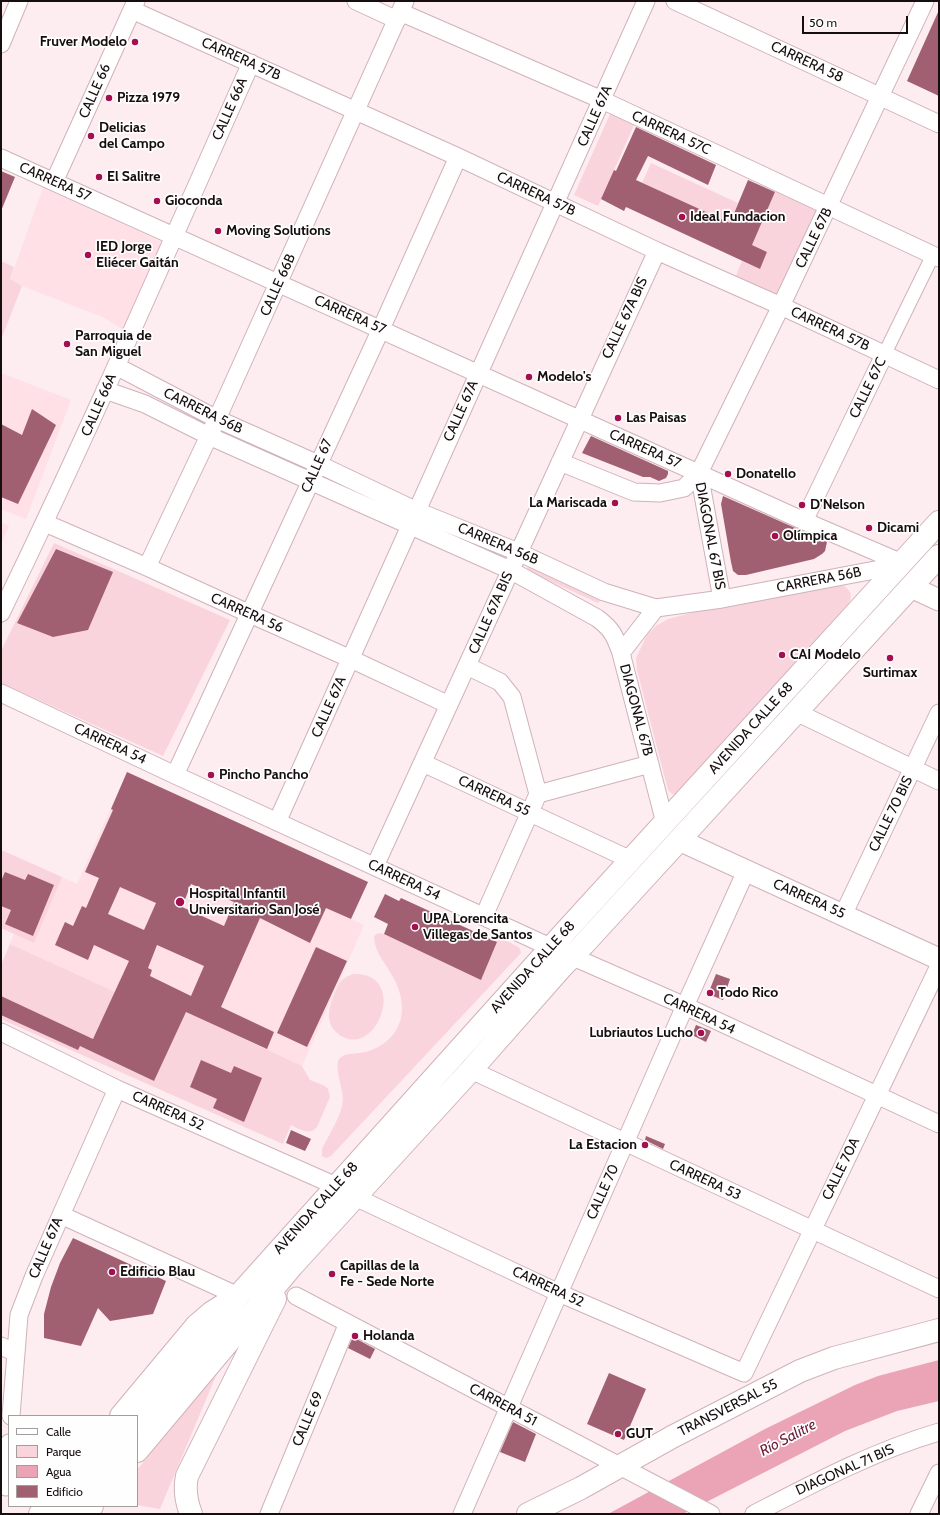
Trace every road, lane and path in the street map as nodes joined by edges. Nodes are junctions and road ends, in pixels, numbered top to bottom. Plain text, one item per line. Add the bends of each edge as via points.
1 (18, 1) edge
2 (356, 1) edge
3 (646, 1) edge
4 (675, 1) edge
5 (925, 1) edge
6 (134, 5) edge
7 (401, 11) edge
8 (2, 41) edge
9 (251, 63) junction
10 (881, 97) junction
11 (602, 100) junction
12 (356, 111) junction
13 (939, 124) edge
14 (458, 157) junction
15 (1, 158) edge
16 (54, 182) junction
17 (556, 204) junction
18 (829, 208) junction
19 (174, 236) junction
20 (657, 251) junction
21 (936, 257) edge
22 (278, 283) junction
23 (782, 306) junction
24 (381, 330) junction
25 (884, 355) junction
26 (116, 366) junction
27 (478, 374) junction
28 (939, 380) edge
29 (105, 390) junction
30 (217, 419) junction
31 (579, 419) junction
32 (209, 436) junction
33 (560, 462) junction
34 (318, 464) junction
35 (699, 473) junction
36 (311, 481) junction
37 (414, 518) junction
38 (804, 521) junction
39 (939, 522) edge
40 (45, 523) junction
41 (518, 552) junction
42 (939, 556) edge
43 (902, 563) junction
44 (147, 567) junction
45 (510, 570) junction
46 (911, 587) junction
47 (722, 599) junction
48 (939, 600) edge
49 (656, 608) junction
50 (1, 613) edge
51 (250, 614) junction
52 (621, 653) junction
53 (351, 659) junction
54 (467, 666) junction
55 (1, 693) edge
56 (449, 705) junction
57 (796, 712) junction
58 (939, 713) edge
59 (423, 763) junction
60 (650, 764) junction
61 (912, 770) junction
62 (175, 775) junction
63 (939, 781) edge
64 (538, 794) junction
65 (530, 813) junction
66 (278, 822) junction
67 (665, 822) junction
68 (679, 840) junction
69 (631, 860) junction
70 (375, 866) junction
71 (746, 871) junction
72 (843, 915) junction
73 (484, 916) junction
74 (552, 947) junction
75 (573, 957) junction
76 (939, 959) edge
77 (939, 966) edge
78 (685, 1006) junction
79 (1, 1032) edge
80 (471, 1070) junction
81 (117, 1089) junction
82 (876, 1096) junction
83 (939, 1124) edge
84 (625, 1143) junction
85 (336, 1186) junction
86 (355, 1197) junction
87 (61, 1215) junction
88 (812, 1230) junction
89 (292, 1266) junction
90 (939, 1289) edge
91 (559, 1293) junction
92 (238, 1296) junction
93 (296, 1296) dead end
94 (348, 1323) junction
95 (939, 1330) edge
96 (8, 1349) edge
97 (744, 1373) joint
98 (509, 1408) junction
99 (11, 1415) edge
100 (122, 1415) edge
101 (138, 1420) edge
102 (939, 1432) edge
103 (138, 1450) edge
104 (8, 1458) edge
105 (627, 1470) junction
106 (939, 1473) edge
107 (6, 1487) dead end
108 (191, 1514) edge
109 (269, 1514) edge
110 (462, 1514) edge
111 (528, 1514) edge
112 (710, 1514) edge
113 (754, 1514) edge
114 (919, 1514) edge

1 - 8 street
2 - 7 street, CARRERA 57C
3 - 11 street, CALLE 67A
4 - 10 street, CARRERA 58
5 - 10 street, CALLE 67B
6 - 9 street, CARRERA 57B
6 - 16 street, CALLE 66
7 - 11 street, CARRERA 57C
7 - 12 street, CALLE 66B
9 - 12 street, CARRERA 57B
9 - 19 street, CALLE 66A
10 - 13 street, CARRERA 58
10 - 18 street, CALLE 67B
11 - 17 street, CALLE 67A
11 - 18 street, CARRERA 57C
12 - 14 street, CARRERA 57B
12 - 22 street, CALLE 66B
14 - 17 street, CARRERA 57B
14 - 24 street, CALLE 67
15 - 16 street, CARRERA 57
16 - 19 street, CARRERA 57
17 - 20 street, CARRERA 57B
17 - 27 street, CALLE 67A
18 - 21 street, CARRERA 57C
18 - 23 street, CALLE 67B
19 - 22 street, CARRERA 57
19 - 26 street, CALLE 66A
20 - 23 street, CARRERA 57B
20 - 31 street, CALLE 67A BIS
21 - 25 street, CALLE 67C
22 - 24 street, CARRERA 57
22 - 30 street, CALLE 66B
23 - 25 street, CARRERA 57B
23 - 35 street, CALLE 67B
24 - 27 street, CARRERA 57
24 - 34 street, CALLE 67
25 - 28 street, CARRERA 57B
25 - 38 street, CALLE 67C
26 - 29 street, CALLE 66A
26 - 30 street, CARRERA 56B
27 - 31 street, CARRERA 57
27 - 37 street, CALLE 67A
29 - 32 street, CARRERA 56B via 145,404
29 - 40 street, CALLE 66A
30 - 32 street, CALLE 66B
30 - 34 street, CARRERA 56B
31 - 33 street, CALLE 67A BIS
31 - 35 street, CARRERA 57
32 - 36 street, CARRERA 56B
32 - 44 street, CALLE 66B
33 - 35 street, CARRERA 57 via 634,492 660,493 684,488
33 - 41 street, CALLE 67A BIS
34 - 36 street, CALLE 67
34 - 37 street, CARRERA 56B
35 - 38 street, CARRERA 57
35 - 47 street, DIAGONAL 67 BIS
36 - 37 street, CARRERA 56B
36 - 51 street, CALLE 67
37 - 41 street, CARRERA 56B
37 - 45 street, CARRERA 56B
37 - 53 street, CALLE 67A
38 - 43 street, CARRERA 57
39 - 43 main road, AVENIDA CALLE 68
40 - 44 street, CARRERA 56
40 - 50 street, CALLE 66A
41 - 45 street, CALLE 67A BIS
41 - 49 street, CARRERA 56B via 604,592
42 - 46 main road, AVENIDA CALLE 68
43 - 47 street, CARRERA 56B
43 - 67 main road, AVENIDA CALLE 68
44 - 51 street, CARRERA 56
45 - 52 street, CARRERA 56B via 597,618 608,627
45 - 54 street, CALLE 67A BIS
46 - 48 street
46 - 57 main road, AVENIDA CALLE 68
47 - 49 street, CARRERA 56B
49 - 52 street, DIAGONAL 67B
51 - 53 street, CARRERA 56
51 - 62 street, CALLE 67
52 - 60 street, DIAGONAL 67B
53 - 56 street, CARRERA 56
53 - 66 street, CALLE 67A
54 - 56 street, CALLE 67A BIS
54 - 64 street via 500,682 512,697
55 - 62 street, CARRERA 54
56 - 59 street, CALLE 67A BIS
57 - 61 street
57 - 68 main road, AVENIDA CALLE 68
58 - 61 street, CALLE 70 BIS
59 - 65 street, CARRERA 55
59 - 70 street, CALLE 67A BIS
60 - 64 street
60 - 67 street, DIAGONAL 67B
61 - 63 street
61 - 72 street, CALLE 70 BIS
62 - 66 street, CARRERA 54
64 - 65 street
65 - 69 street, CARRERA 55
65 - 73 street
66 - 70 street, CARRERA 54
67 - 69 main road, AVENIDA CALLE 68
68 - 71 street, CARRERA 55
68 - 75 main road, AVENIDA CALLE 68
69 - 74 main road, AVENIDA CALLE 68
70 - 73 street, CARRERA 54
71 - 72 street, CARRERA 55
71 - 78 street, CALLE 70
72 - 76 street, CARRERA 55
73 - 74 street, CARRERA 54
74 - 75 street, CARRERA 54
74 - 85 main road, AVENIDA CALLE 68
75 - 78 street, CARRERA 54
75 - 80 main road, AVENIDA CALLE 68
77 - 82 street, CALLE 70A
78 - 82 street, CARRERA 54
78 - 84 street, CALLE 70
79 - 81 street, CARRERA 52
80 - 84 street, CARRERA 53
80 - 86 main road, AVENIDA CALLE 68
81 - 85 street, CARRERA 52
81 - 87 street, CALLE 67A
82 - 83 street, CARRERA 54
82 - 88 street, CALLE 70A
84 - 88 street, CARRERA 53
84 - 91 street, CALLE 70
85 - 92 main road, AVENIDA CALLE 68
86 - 89 main road, AVENIDA CALLE 68
86 - 91 street, CARRERA 52
87 - 92 street
87 - 96 street, CALLE 67A via 34,1276
88 - 90 street, CARRERA 53
88 - 97 street, CALLE 70A
89 - 103 main road, AVENIDA CALLE 68
89 - 108 main road via 187,1476 185,1496
91 - 97 street, CARRERA 52
91 - 98 street, CALLE 70
92 - 100 main road via 197,1325
92 - 101 main road, AVENIDA CALLE 68
93 - 94 street, CARRERA 51
94 - 98 street, CARRERA 51
94 - 109 street, CALLE 69
95 - 105 main road, TRANSVERSAL 55 via 816,1364 753,1395
96 - 99 street, CALLE 67A
98 - 105 street, CARRERA 51
98 - 110 street, CALLE 70
102 - 113 street, DIAGONAL 71 BIS via 915,1439 821,1479
104 - 107 street
105 - 111 main road, TRANSVERSAL 55 via 581,1488
105 - 112 street, CARRERA 51
106 - 114 street

